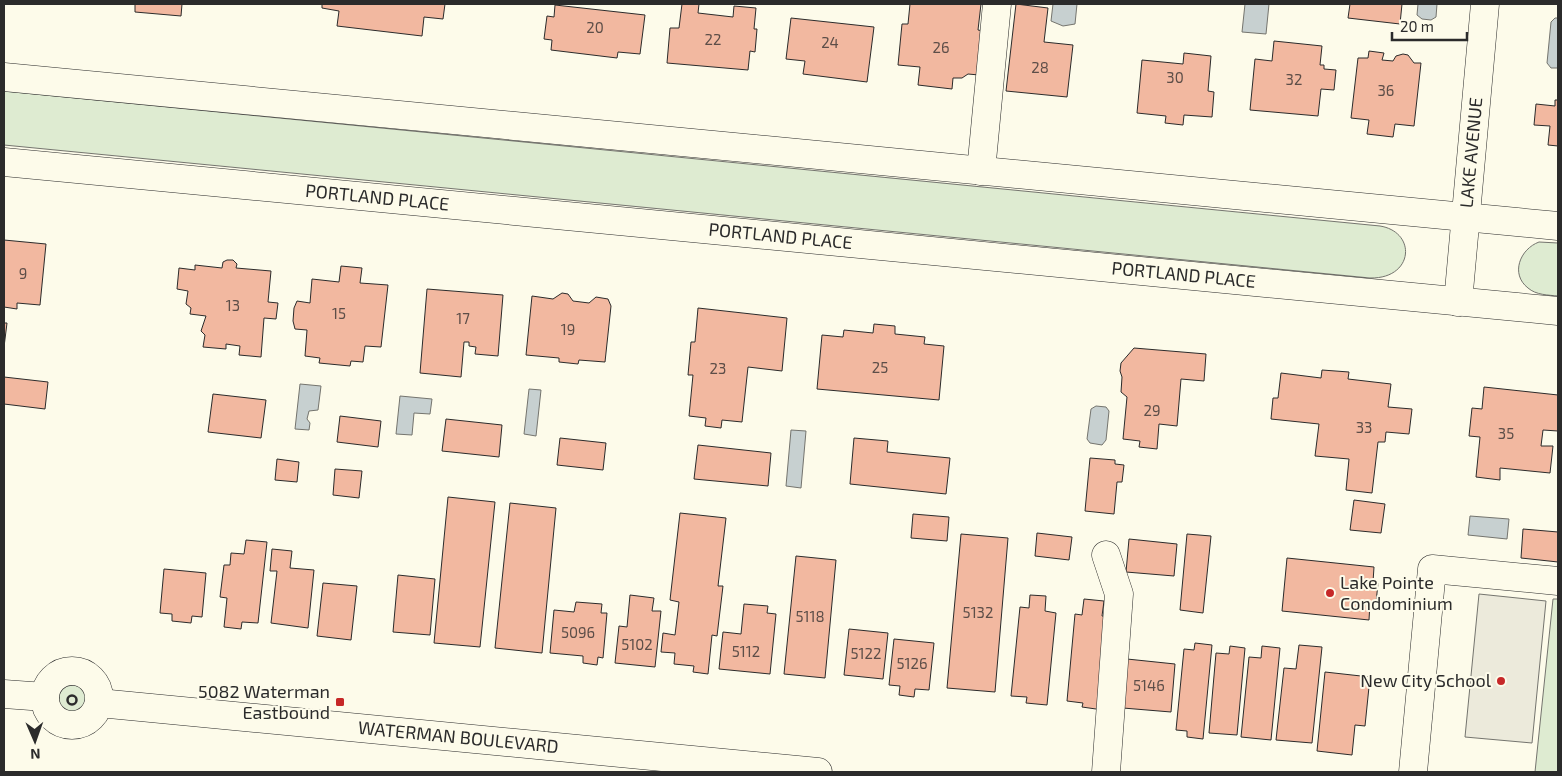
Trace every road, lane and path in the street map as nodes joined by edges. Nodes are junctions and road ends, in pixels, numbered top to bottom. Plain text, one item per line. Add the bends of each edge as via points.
1 (997, 4) edge
2 (1485, 4) edge
3 (4, 77) edge
4 (4, 162) edge
5 (981, 170) junction
6 (1466, 217) junction
7 (1558, 226) edge
8 (1458, 302) junction
9 (1558, 311) edge
10 (1106, 555) dead end
11 (1558, 581) edge
12 (4, 694) edge
13 (45, 698) junction
14 (99, 703) junction
15 (818, 772) edge
16 (1106, 772) edge
17 (1413, 772) edge

1 - 5 street
2 - 6 street, LAKE AVENUE
3 - 5 street
4 - 8 street, PORTLAND PLACE
5 - 6 street
6 - 7 street
6 - 8 street, LAKE AVENUE
8 - 9 street, PORTLAND PLACE
10 - 16 street via 1119,594
11 - 17 street via 1432,569
12 - 13 street
13 - 14 street via 50,715 57,721 74,726 91,718
13 - 14 street via 51,681 66,672 75,671 83,673 96,685
14 - 15 street, WATERMAN BOULEVARD

